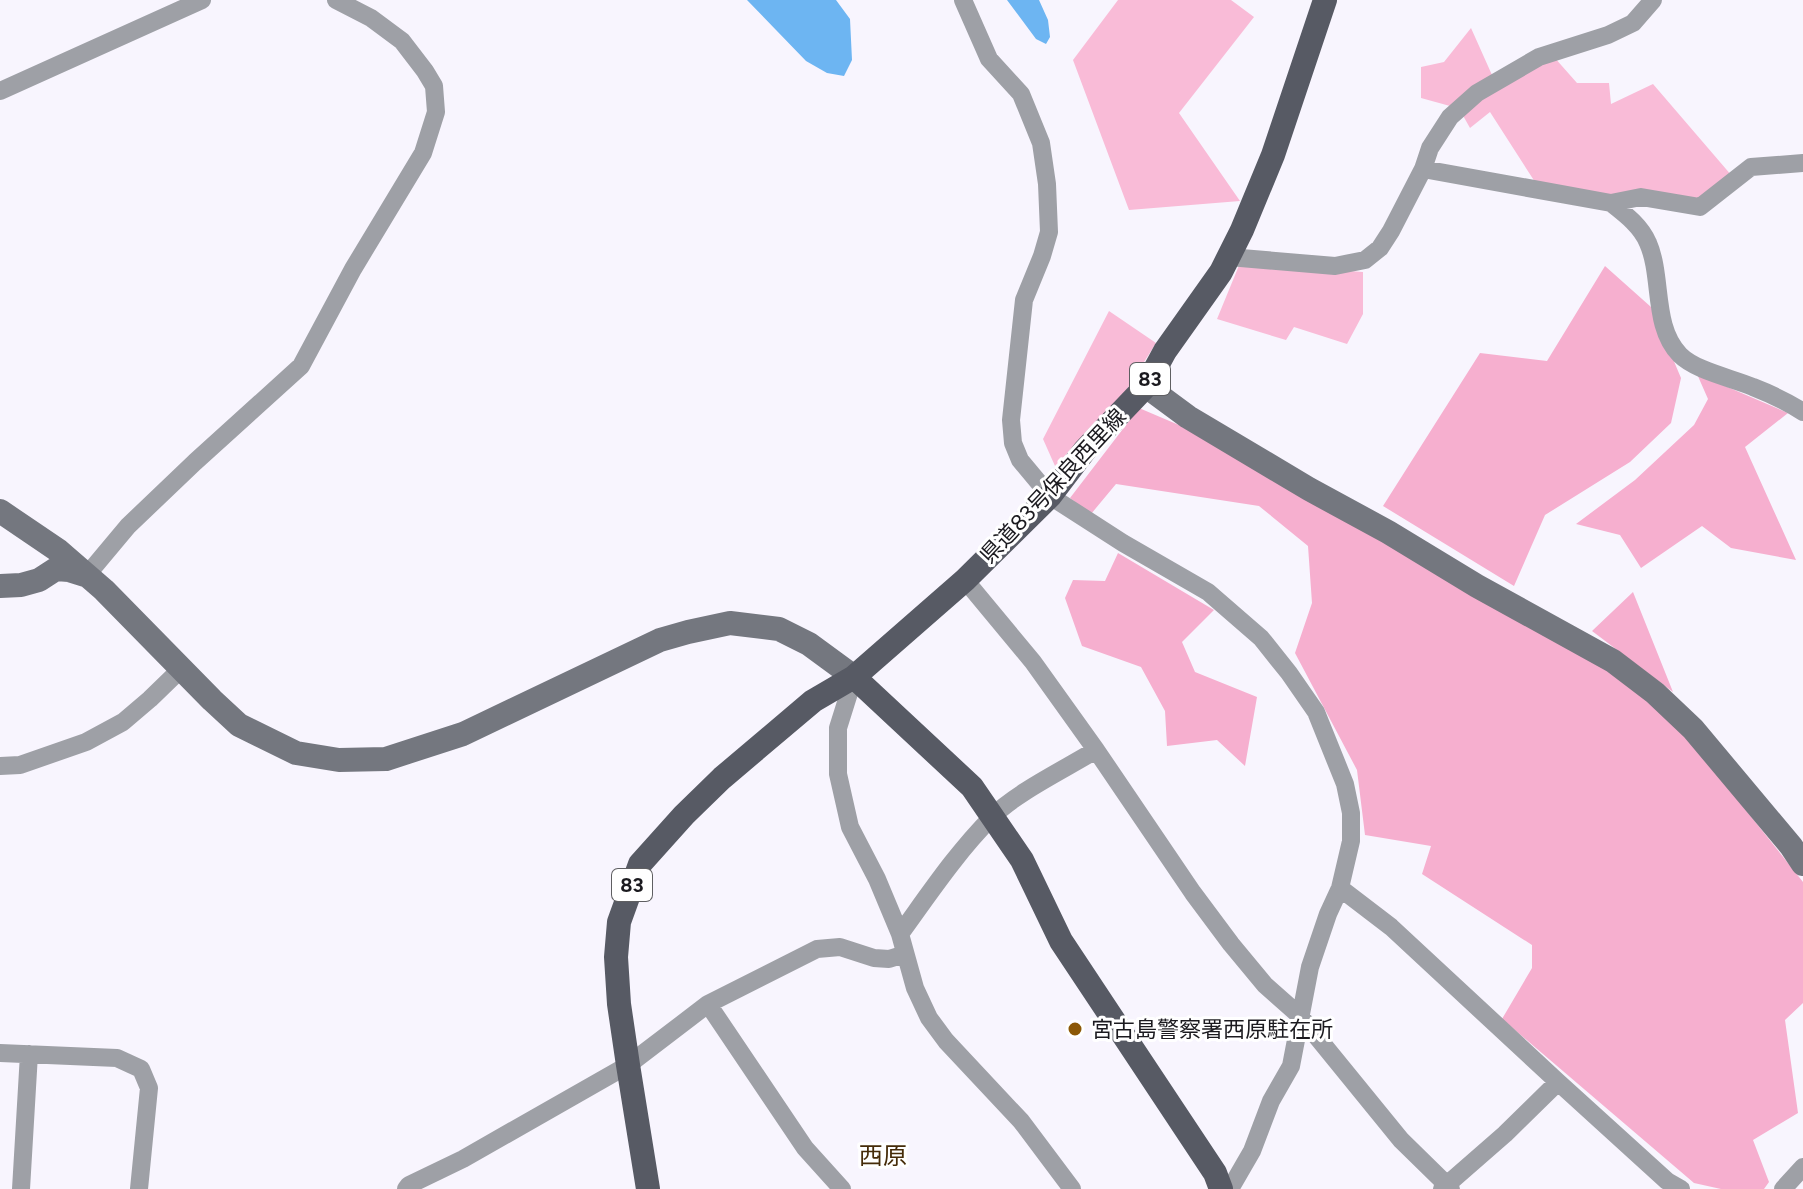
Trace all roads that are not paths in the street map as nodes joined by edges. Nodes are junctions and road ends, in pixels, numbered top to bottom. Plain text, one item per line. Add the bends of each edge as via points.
1 (202, 0) edge
2 (336, 0) edge
3 (963, 0) edge
4 (1325, 0) edge
5 (1653, 0) edge
6 (0, 91) edge
7 (1803, 163) edge
8 (1423, 169) junction
9 (1611, 203) junction
10 (1229, 257) junction
11 (1146, 386) junction
12 (1803, 412) edge
13 (1050, 496) junction
14 (0, 511) edge
15 (87, 575) junction
16 (965, 580) junction
17 (0, 586) edge
18 (182, 668) junction
19 (854, 677) junction
20 (1096, 750) junction
21 (0, 766) edge
22 (992, 816) junction
23 (1803, 864) edge
24 (1340, 888) junction
25 (900, 934) junction
26 (905, 954) junction
27 (708, 1004) junction
28 (1300, 1016) junction
29 (0, 1053) edge
30 (29, 1054) junction
31 (628, 1065) junction
32 (1558, 1082) junction
33 (1803, 1167) edge
34 (1447, 1188) edge
35 (21, 1189) edge
36 (139, 1189) edge
37 (406, 1189) edge
38 (648, 1189) edge
39 (842, 1189) edge
40 (1072, 1189) edge
41 (1221, 1189) edge
42 (1230, 1189) edge
43 (1681, 1189) edge
44 (1783, 1189) edge

1 - 6 street
2 - 15 street via 402,41 434,86 436,112 423,153 301,366 128,526
3 - 13 street via 989,59 1021,94 1041,143 1049,232 1024,300 1011,420 1020,460
4 - 10 main road, 県道83号保良西里線 / 83 via 1273,155
5 - 8 street via 1633,23 1539,57 1477,93 1450,117
7 - 9 street via 1751,167 1700,207 1641,197
8 - 9 street
8 - 10 street via 1380,248 1365,260 1335,266
9 - 12 street via 1632,219 1648,242 1669,342 1682,357
10 - 11 main road, 県道83号保良西里線 / 83
11 - 13 main road, 県道83号保良西里線 / 83
11 - 23 street via 1296,481 1613,661 1693,729
13 - 16 main road, 県道83号保良西里線 / 83
13 - 24 street via 1208,592 1261,638 1289,673 1316,712 1345,784 1351,841
14 - 15 street
15 - 17 street via 56,569 30,583
15 - 18 street
16 - 19 main road, 県道83号保良西里線 / 83
16 - 20 street
18 - 19 street via 239,725 296,753 339,760 386,759 463,734 660,640 730,623 779,629
18 - 21 street via 123,722 86,742 20,765
19 - 22 main road via 972,787
19 - 25 street via 838,728 838,774 850,827
19 - 31 main road, 県道83号保良西里線 / 83 via 813,701 722,778 640,864 619,922 616,957
20 - 22 street
20 - 28 street via 1231,944
22 - 25 street
22 - 41 main road via 1022,860 1061,941
24 - 28 street via 1310,967
24 - 32 street via 1391,927
25 - 26 street
26 - 27 street via 889,959 840,947 817,949
26 - 40 street via 929,1018 1047,1152
27 - 31 street
27 - 39 street via 805,1148
28 - 34 street
28 - 42 street via 1291,1066
29 - 30 street
30 - 35 street
30 - 36 street via 117,1058 141,1069 149,1088
31 - 37 street
31 - 38 main road, 県道83号保良西里線 / 83
32 - 34 street
32 - 43 street
33 - 44 street

